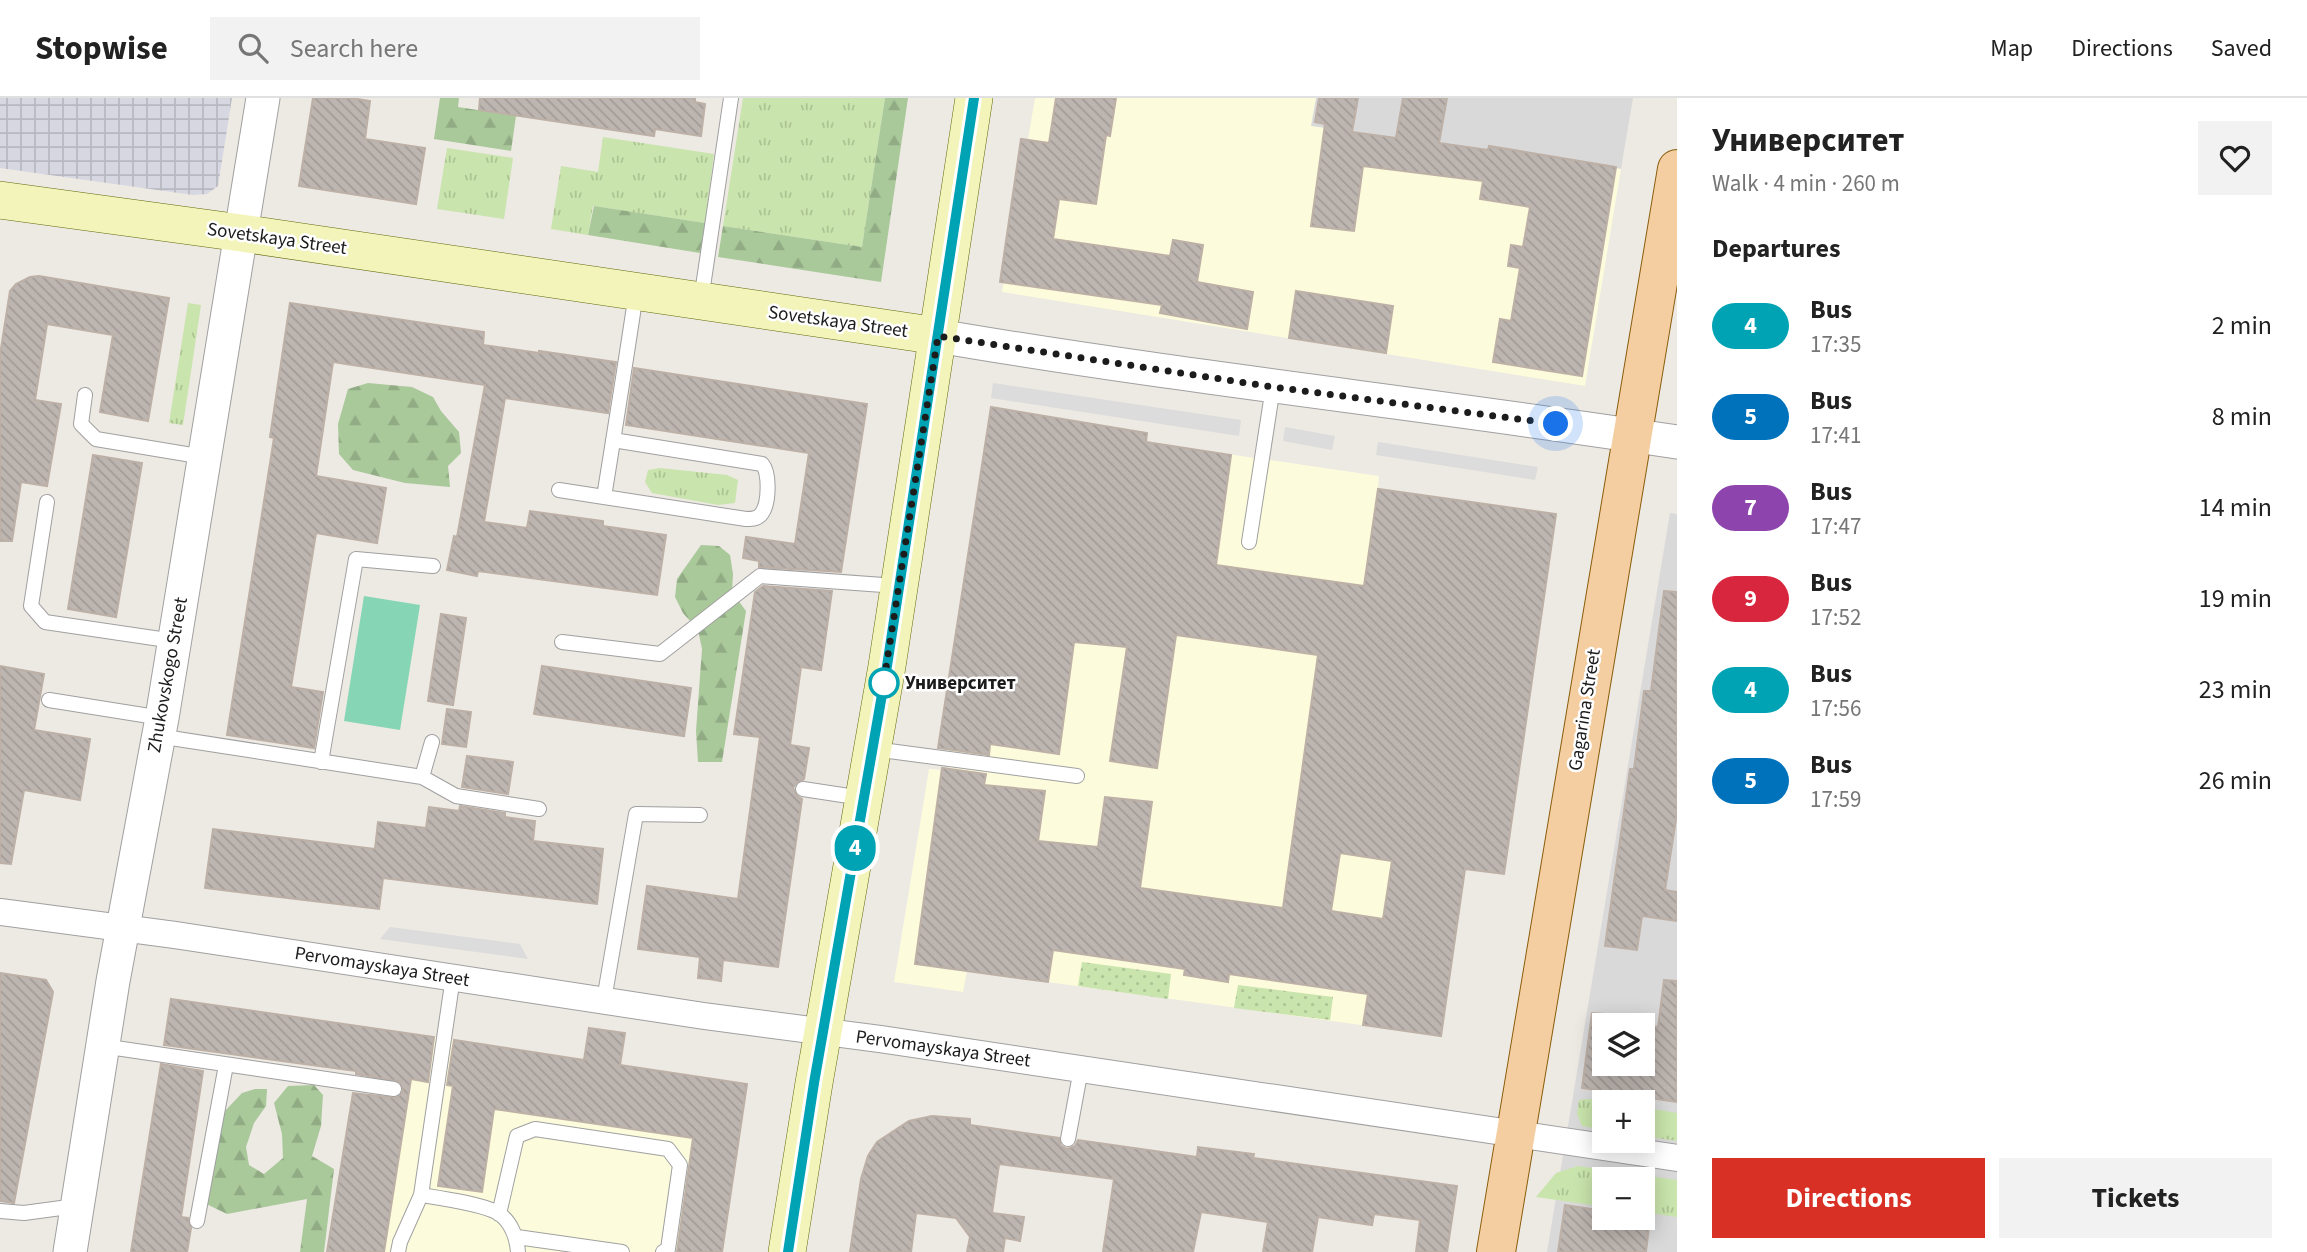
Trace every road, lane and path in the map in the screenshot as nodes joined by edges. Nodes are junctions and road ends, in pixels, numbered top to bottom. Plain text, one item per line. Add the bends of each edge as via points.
1 (263, 98) edge
2 (731, 98) edge
3 (974, 98) edge
4 (1677, 169) edge
5 (0, 203) edge
6 (241, 233) junction
7 (636, 292) junction
8 (701, 302) junction
9 (938, 336) junction
10 (1273, 387) junction
11 (85, 395) dead end
12 (1633, 435) junction
13 (613, 440) junction
14 (1677, 442) edge
15 (204, 457) junction
16 (559, 490) dead end
17 (604, 497) junction
18 (47, 502) dead end
19 (1250, 542) dead end
20 (433, 566) dead end
21 (899, 586) junction
22 (174, 642) junction
23 (562, 642) dead end
24 (49, 701) dead end
25 (160, 727) junction
26 (432, 742) dead end
27 (873, 749) junction
28 (321, 762) junction
29 (1077, 776) dead end
30 (422, 777) junction
31 (803, 789) dead end
32 (864, 798) junction
33 (539, 809) dead end
34 (700, 815) dead end
35 (0, 912) edge
36 (122, 929) junction
37 (453, 977) junction
38 (604, 1000) junction
39 (823, 1032) junction
40 (102, 1046) junction
41 (226, 1065) junction
42 (1081, 1069) junction
43 (394, 1089) dead end
44 (1515, 1134) junction
45 (1068, 1139) dead end
46 (1677, 1158) edge
47 (421, 1195) junction
48 (78, 1206) junction
49 (0, 1211) edge
50 (499, 1214) junction
51 (197, 1221) dead end
52 (517, 1237) junction
53 (70, 1252) edge
54 (398, 1252) edge
55 (518, 1252) edge
56 (622, 1252) edge
57 (663, 1252) edge
58 (788, 1252) edge
59 (1496, 1252) edge

1 - 6 street, Zhukovskogo Street
2 - 8 lane
3 - 9 main road
4 - 12 main road, Gagarina Street
5 - 6 main road, Sovetskaya Street
6 - 7 main road, Sovetskaya Street
6 - 15 street, Zhukovskogo Street
7 - 8 main road, Sovetskaya Street
7 - 13 lane
8 - 9 main road, Sovetskaya Street
9 - 10 street, Sovetskaya Street
9 - 21 main road
10 - 12 street, Sovetskaya Street
10 - 19 lane
11 - 15 lane via 81,424 96,439
12 - 14 street, Sovetskaya Street
12 - 44 main road, Gagarina Street
13 - 17 lane
13 - 17 lane via 762,464 768,473 765,500 761,514 746,519
15 - 22 street, Zhukovskogo Street
16 - 17 lane
18 - 22 lane via 32,606 45,622
20 - 28 lane via 356,559
21 - 23 lane via 760,576 660,654
21 - 27 main road
22 - 25 street, Zhukovskogo Street
24 - 25 lane
25 - 28 lane
25 - 36 street, Zhukovskogo Street
26 - 30 lane
27 - 29 lane
27 - 32 main road
28 - 30 lane
30 - 33 lane via 456,796
31 - 32 lane
32 - 39 main road
34 - 38 lane via 636,814
35 - 36 street, Pervomayskaya Street
36 - 37 street, Pervomayskaya Street
36 - 40 street, Zhukovskogo Street
37 - 38 street, Pervomayskaya Street
37 - 47 lane
38 - 39 street, Pervomayskaya Street
39 - 42 street, Pervomayskaya Street
39 - 58 main road
40 - 41 lane
40 - 48 street, Zhukovskogo Street
41 - 43 lane
41 - 51 lane
42 - 44 street, Pervomayskaya Street
42 - 45 lane
44 - 46 street, Pervomayskaya Street
44 - 59 main road, Gagarina Street
47 - 50 lane
47 - 54 lane
48 - 49 lane via 24,1213
48 - 53 street, Zhukovskogo Street
50 - 52 lane
50 - 57 lane via 517,1136 536,1129 668,1149 680,1165 668,1249
52 - 55 lane
52 - 56 lane

